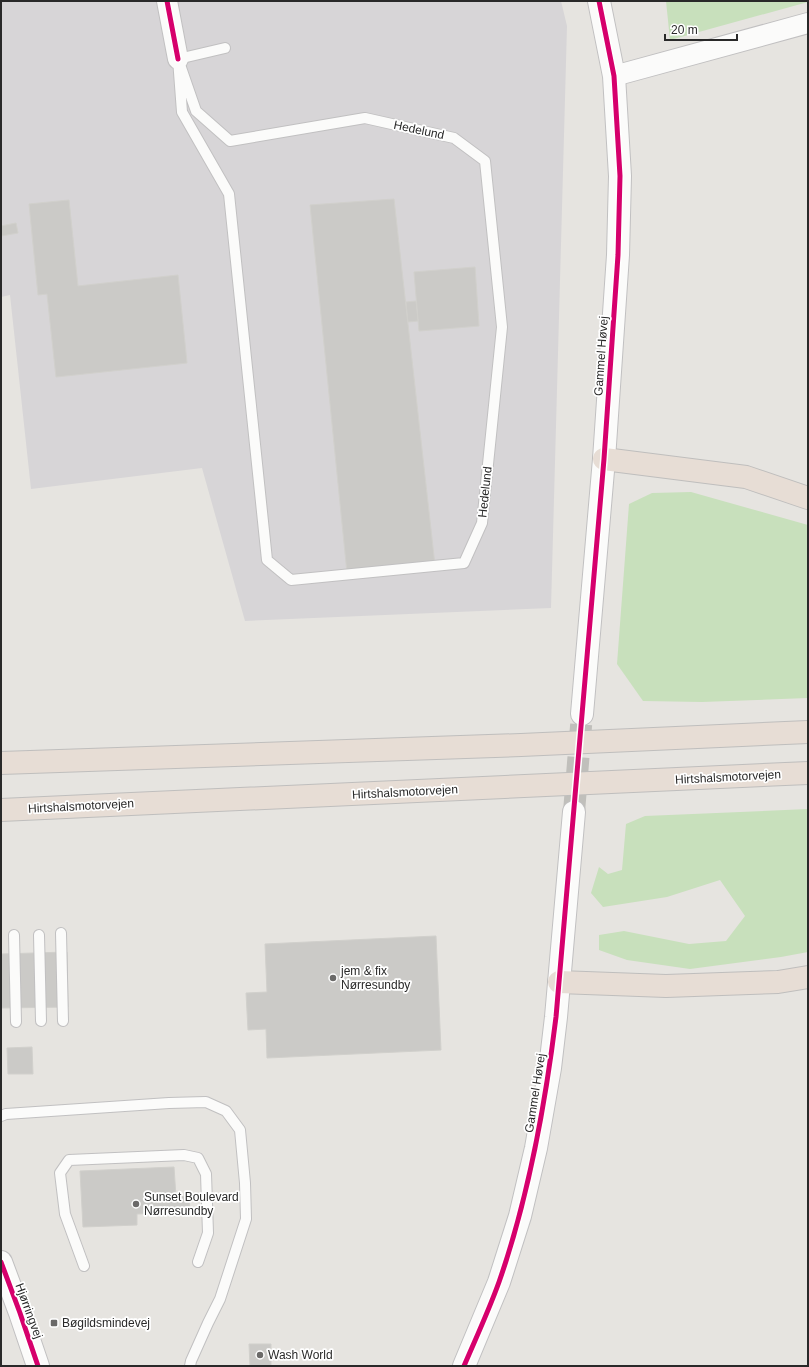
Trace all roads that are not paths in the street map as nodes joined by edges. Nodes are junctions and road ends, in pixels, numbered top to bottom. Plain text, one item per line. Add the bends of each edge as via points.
1 (167, 1) edge
2 (599, 1) edge
3 (808, 23) edge
4 (225, 48) dead end
5 (178, 59) junction
6 (614, 76) junction
7 (604, 459) junction
8 (808, 498) edge
9 (582, 714) tunnel mouth
10 (808, 732) edge
11 (1, 763) edge
12 (808, 773) edge
13 (1, 810) edge
14 (574, 812) tunnel mouth
15 (61, 933) dead end
16 (14, 935) dead end
17 (39, 935) dead end
18 (808, 977) edge
19 (559, 982) junction
20 (63, 1020) dead end
21 (41, 1021) dead end
22 (16, 1022) dead end
23 (1, 1116) edge
24 (1, 1262) edge
25 (198, 1262) dead end
26 (84, 1266) dead end
27 (38, 1366) edge
28 (190, 1366) edge
29 (464, 1366) edge

1 - 5 street, Hedelund
2 - 6 street, Gammel Høvej
3 - 6 street
4 - 5 lane
5 - 5 lane, Hedelund via 182,112 229,194 267,560 290,580 464,563 482,523 502,327 485,161 454,138 365,118 230,141 196,111
6 - 7 street, Gammel Høvej via 620,176 618,255
7 - 8 highway via 746,477
7 - 9 street, Gammel Høvej
10 - 11 highway
12 - 13 highway, Hirtshalsmotorvejen
14 - 19 street, Gammel Høvej
15 - 20 lane
16 - 22 lane
17 - 21 lane
18 - 19 highway via 778,982 666,986
19 - 29 street, Gammel Høvej via 550,1068 536,1148 520,1216 499,1282
23 - 28 lane via 206,1102 226,1111 240,1130 246,1219 220,1299
24 - 27 street, Hjørringvej
25 - 26 lane via 208,1233 206,1174 198,1158 184,1155 69,1160 60,1173 64,1214

